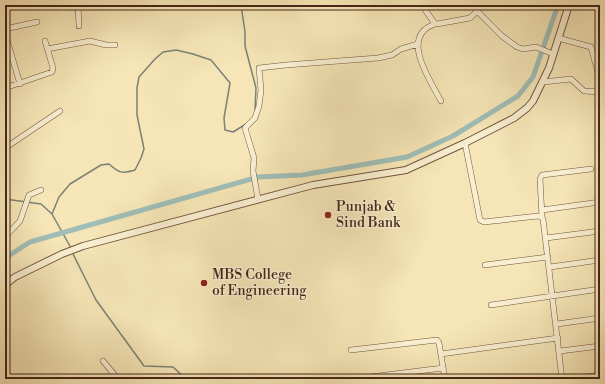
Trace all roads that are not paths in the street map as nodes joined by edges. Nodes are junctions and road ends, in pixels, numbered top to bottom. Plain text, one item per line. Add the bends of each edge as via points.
1 (78, 5) edge
2 (423, 5) edge
3 (479, 5) edge
4 (569, 5) edge
5 (477, 11) junction
6 (37, 22) dead end
7 (435, 24) junction
8 (79, 26) dead end
9 (5, 29) edge
10 (5, 33) edge
11 (558, 38) junction
12 (45, 41) dead end
13 (418, 44) junction
14 (115, 45) dead end
15 (47, 49) junction
16 (551, 53) junction
17 (600, 80) edge
18 (543, 82) junction
19 (20, 84) junction
20 (5, 88) edge
21 (600, 92) edge
22 (440, 101) dead end
23 (60, 111) dead end
24 (465, 143) junction
25 (5, 148) edge
26 (590, 169) dead end
27 (41, 190) dead end
28 (258, 199) junction
29 (600, 202) edge
30 (542, 210) junction
31 (542, 217) junction
32 (600, 231) edge
33 (5, 237) edge
34 (546, 238) junction
35 (548, 257) junction
36 (600, 260) edge
37 (485, 264) dead end
38 (550, 267) junction
39 (6, 282) edge
40 (600, 289) edge
41 (553, 296) junction
42 (491, 305) dead end
43 (600, 318) edge
44 (557, 324) junction
45 (558, 338) junction
46 (600, 346) edge
47 (351, 350) dead end
48 (560, 352) junction
49 (441, 354) junction
50 (103, 361) dead end
51 (443, 368) junction
52 (600, 376) edge
53 (375, 378) edge
54 (118, 379) edge
55 (354, 379) edge
56 (445, 379) edge
57 (562, 379) edge
58 (569, 379) edge

1 - 8 street
2 - 7 street
3 - 5 street
4 - 11 street
5 - 7 street via 466,19
5 - 16 street via 517,47 536,47
6 - 9 street
7 - 13 street via 423,30
10 - 19 street
11 - 16 street
11 - 17 street via 591,47
12 - 15 street
13 - 22 street via 420,60
13 - 28 street via 378,58 259,68 259,106 255,118 245,128 254,158 253,171
14 - 15 street via 90,41
15 - 19 street via 52,72
16 - 18 street
18 - 21 street via 571,79 584,91
18 - 24 street via 533,101 522,113
19 - 20 street
23 - 25 street
24 - 28 street via 406,170 313,185
24 - 31 street via 480,220 484,222
26 - 30 street via 542,175
27 - 33 street via 27,197 20,221
28 - 39 street via 83,246
29 - 30 street
30 - 31 street
31 - 34 street
32 - 34 street
34 - 35 street
35 - 37 street
35 - 38 street
36 - 38 street
38 - 41 street
40 - 41 street
41 - 42 street
41 - 44 street
43 - 44 street
44 - 45 street
45 - 48 street
45 - 49 street
46 - 48 street
47 - 49 street via 437,340
48 - 57 street
49 - 51 street
50 - 54 street
51 - 53 street
51 - 56 street
52 - 58 street
53 - 55 street

